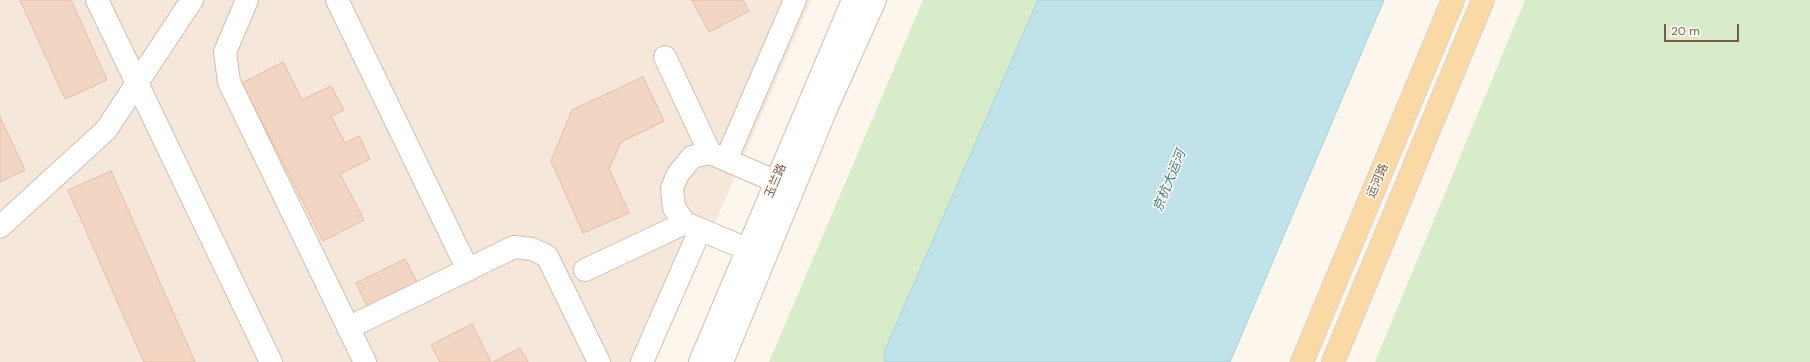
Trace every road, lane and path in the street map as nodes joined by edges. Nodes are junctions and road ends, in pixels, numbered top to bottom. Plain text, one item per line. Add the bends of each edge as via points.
1 (97, 0) edge
2 (192, 0) edge
3 (247, 0) edge
4 (337, 0) edge
5 (795, 0) edge
6 (853, 0) edge
7 (875, 0) edge
8 (1453, 0) edge
9 (1483, 0) edge
10 (665, 57) dead end
11 (137, 84) junction
12 (718, 156) junction
13 (775, 181) junction
14 (779, 223) junction
15 (0, 227) edge
16 (692, 227) junction
17 (747, 250) junction
18 (468, 270) junction
19 (585, 270) dead end
20 (348, 328) junction
21 (362, 360) edge
22 (271, 362) edge
23 (599, 362) edge
24 (642, 362) edge
25 (700, 362) edge
26 (722, 362) edge
27 (1302, 362) edge
28 (1333, 362) edge

1 - 11 street
2 - 11 street
3 - 20 street via 225,52 229,82
4 - 18 street
5 - 12 street
6 - 13 street, 玉兰路
7 - 14 street, 玉兰路
8 - 27 main road, 运河路
9 - 28 main road
10 - 12 street
11 - 15 street via 106,130
11 - 22 street
12 - 13 street
12 - 16 street via 692,157 678,174 672,188 674,208
13 - 14 street
13 - 17 street, 玉兰路
14 - 17 street
14 - 26 street, 玉兰路
16 - 17 street
16 - 19 street
16 - 24 street
17 - 25 street, 玉兰路
18 - 20 street
18 - 23 street via 514,247 532,249 547,256
20 - 21 street

